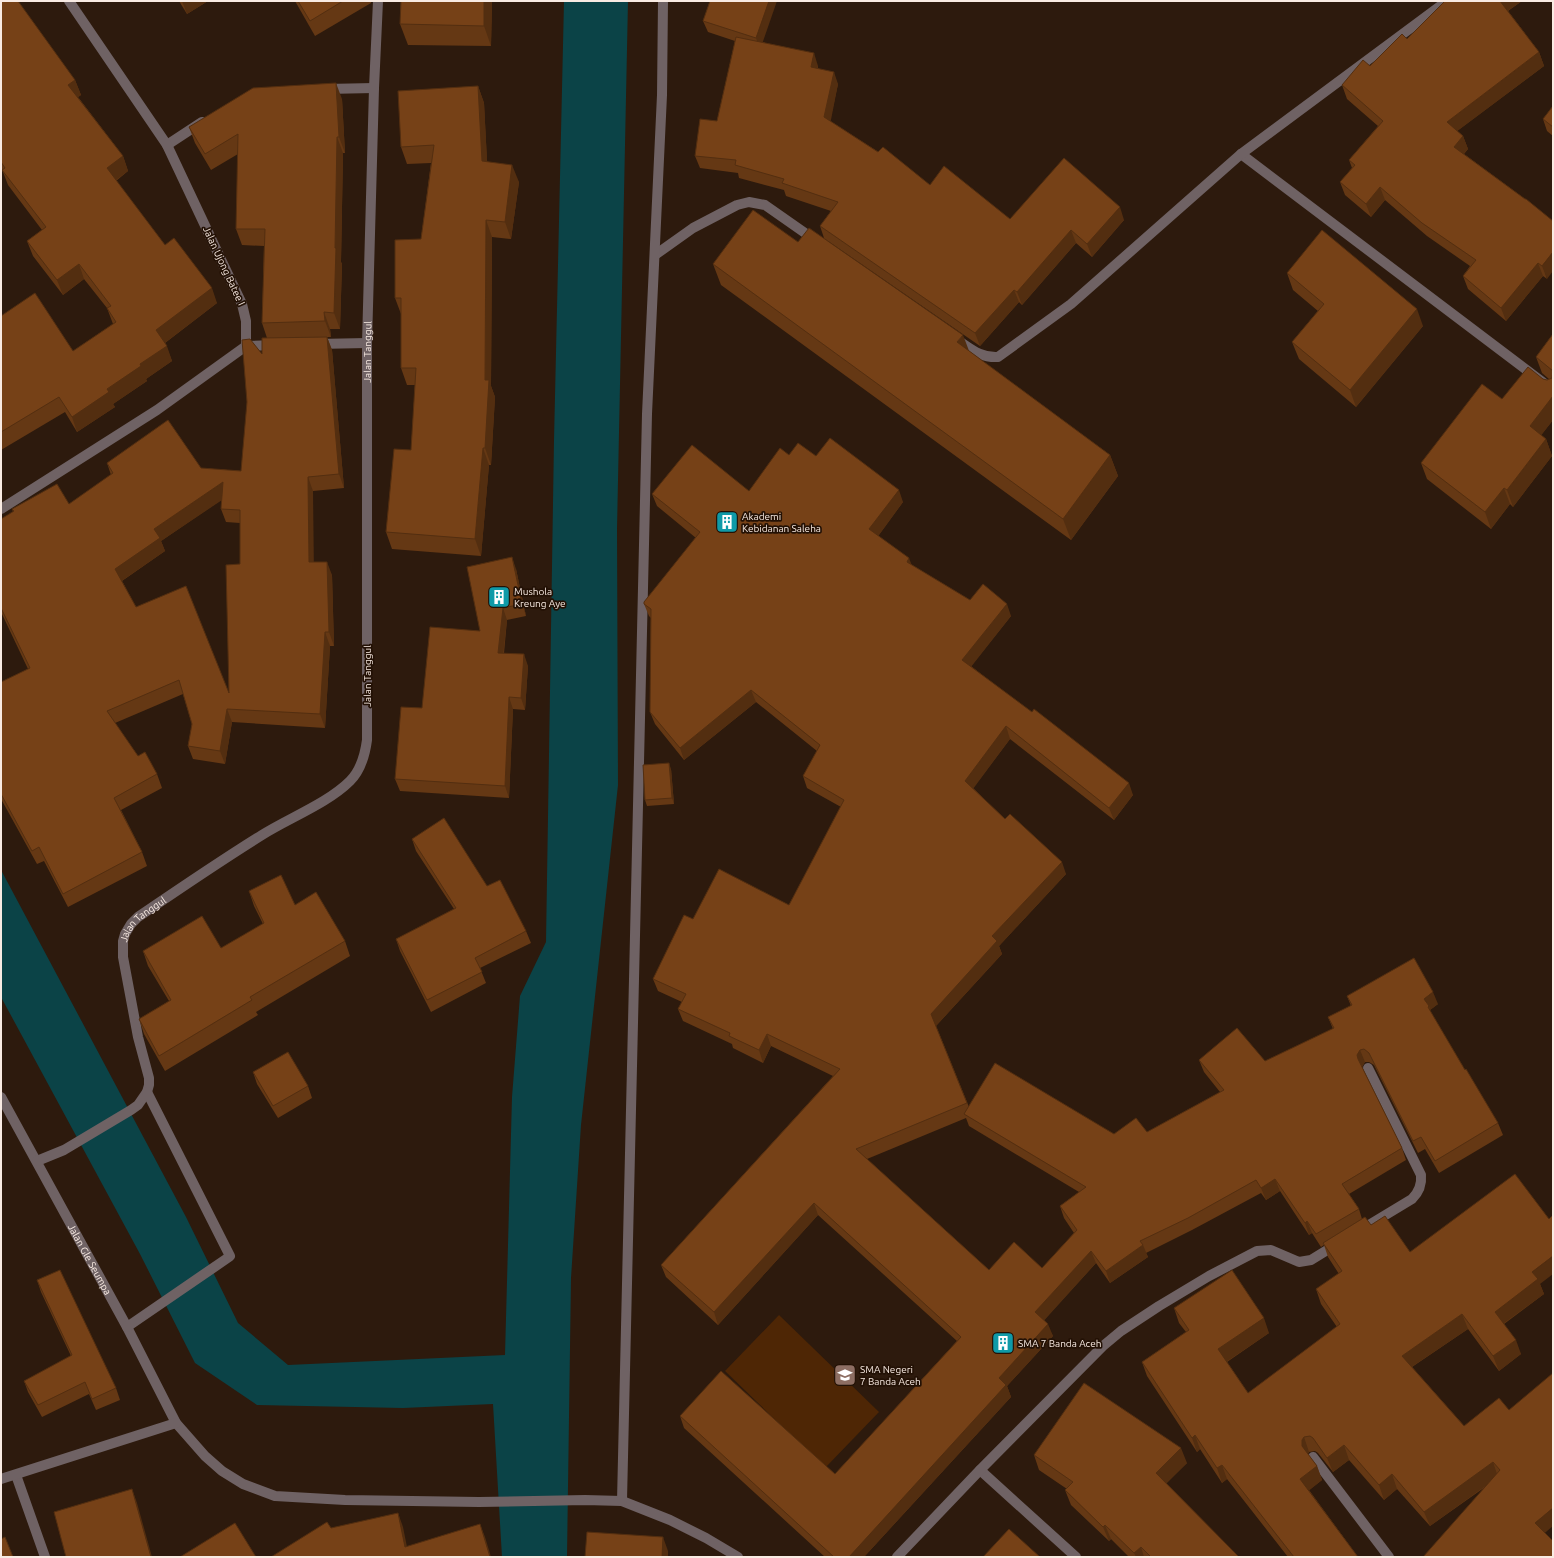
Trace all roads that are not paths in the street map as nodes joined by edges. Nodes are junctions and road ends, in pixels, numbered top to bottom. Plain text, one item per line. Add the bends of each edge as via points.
1 (69, 1) edge
2 (378, 1) edge
3 (663, 1) edge
4 (1446, 1) edge
5 (374, 88) junction
6 (318, 90) edge
7 (210, 117) edge
8 (168, 145) junction
9 (1241, 154) junction
10 (824, 246) edge
11 (655, 255) junction
12 (947, 332) edge
13 (367, 343) junction
14 (306, 344) edge
15 (284, 345) edge
16 (246, 346) junction
17 (1553, 390) edge
18 (1, 509) edge
19 (1368, 1068) edge
20 (147, 1092) junction
21 (1, 1097) edge
22 (37, 1161) junction
23 (127, 1327) junction
24 (176, 1423) junction
25 (1313, 1457) edge
26 (980, 1470) junction
27 (16, 1475) junction
28 (1, 1479) edge
29 (622, 1501) junction
30 (45, 1557) edge
31 (738, 1557) edge
32 (897, 1557) edge
33 (1076, 1557) edge
34 (1389, 1557) edge

1 - 8 street, Jalan Ujong Batee I
2 - 5 street, Jalan Tanggul
3 - 11 street
4 - 9 street
5 - 6 street
5 - 13 street, Jalan Tanggul
7 - 8 street
8 - 16 street, Jalan Ujong Batee I via 242,304 246,321
9 - 12 street via 1072,304 998,357 983,356
9 - 17 street
10 - 11 street via 765,205 749,202 737,205 693,228
11 - 29 street via 647,414
13 - 14 street
13 - 20 street, Jalan Tanggul via 367,740 362,763 341,789 262,835 131,924 123,941 123,957 138,1037 149,1078
15 - 16 street
16 - 18 street via 157,410
19 - 26 street via 1421,1175 1422,1183 1418,1193 1311,1260 1299,1262 1272,1250 1257,1251 1159,1306 1103,1346
20 - 22 street via 131,1110 64,1150
20 - 23 street via 229,1257
21 - 22 street, Jalan Gle Seumpa
22 - 23 street, Jalan Gle Seumpa
23 - 24 street, Jalan Gle Seumpa
24 - 27 street
24 - 29 street, Jalan Gle Seumpa via 222,1471 242,1484 275,1496 345,1500
25 - 34 street
26 - 32 street
26 - 33 street
27 - 28 street
27 - 30 street
29 - 31 street via 670,1520

